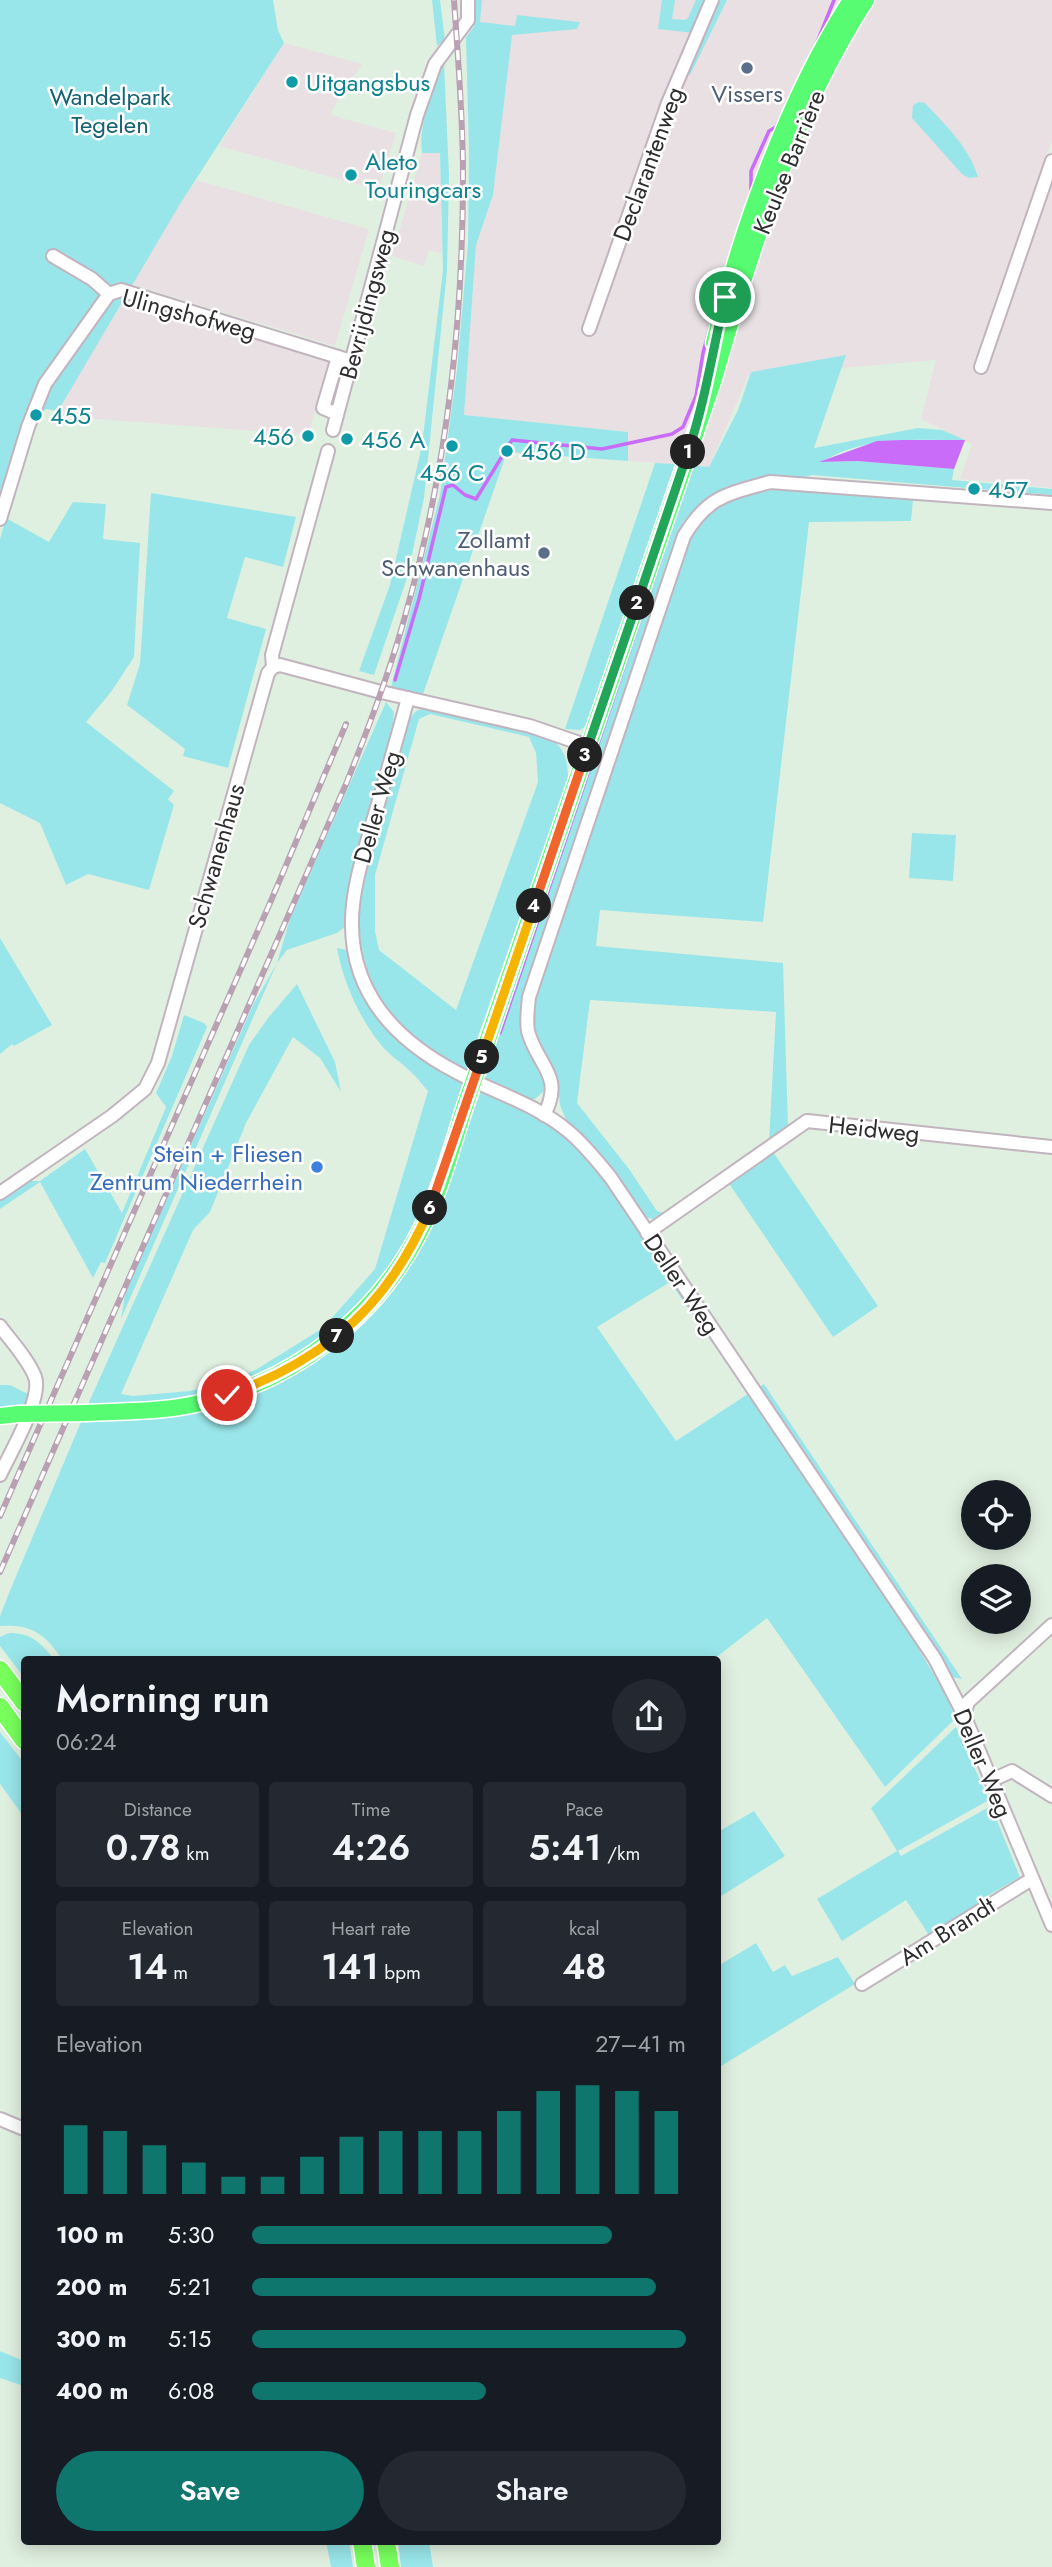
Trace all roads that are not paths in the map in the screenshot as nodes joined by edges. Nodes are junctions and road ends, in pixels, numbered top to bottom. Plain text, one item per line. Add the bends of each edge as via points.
1 (468, 0) edge
2 (712, 0) edge
3 (866, 0) edge
4 (845, 2) edge
5 (1052, 161) edge
6 (53, 256) dead end
7 (108, 293) junction
8 (589, 329) dead end
9 (338, 357) junction
10 (351, 360) junction
11 (981, 367) dead end
12 (702, 410) junction
13 (337, 414) junction
14 (333, 430) dead end
15 (328, 451) dead end
16 (1052, 503) edge
17 (0, 519) edge
18 (273, 667) junction
19 (408, 698) junction
20 (588, 746) junction
21 (544, 1115) junction
22 (1052, 1147) edge
23 (0, 1193) edge
24 (647, 1233) junction
25 (0, 1326) edge
26 (0, 1416) edge
27 (0, 1475) edge
28 (1052, 1625) edge
29 (0, 1670) edge
30 (21, 1698) edge
31 (2, 1709) edge
32 (964, 1715) junction
33 (21, 1736) edge
34 (989, 1779) junction
35 (1052, 1796) edge
36 (1032, 1879) junction
37 (1052, 1925) edge
38 (862, 1984) dead end
39 (0, 2119) edge
40 (21, 2128) edge
41 (363, 2545) edge
42 (387, 2545) edge
43 (366, 2567) edge
44 (390, 2567) edge

1 - 10 street, Bevrijdingsweg via 468,20 435,64 417,116
2 - 8 street, Declarantenweg via 668,103
3 - 12 main road, Keulse Barrière via 820,82 787,154
4 - 12 main road, Keulse Barrière via 763,184 725,297
5 - 11 street
6 - 7 street
7 - 9 street, Ulingshofweg via 121,290
7 - 17 street, Ulingshofweg via 45,384
9 - 10 street, Ulingshofweg
9 - 13 street, Bevrijdingsweg via 323,408
10 - 13 street, Bevrijdingsweg
12 - 20 main road, Keulse Barrière
13 - 14 street, Bevrijdingsweg
15 - 18 street, Schwanenhaus via 272,655
16 - 21 street via 770,482 730,494 695,517 684,536 529,997 528,1031 553,1088
18 - 19 street via 280,665
18 - 23 street, Schwanenhaus via 158,1063 145,1089
19 - 20 street via 530,726
19 - 21 street, Deller Weg via 355,892 352,929 357,963 377,1006 410,1044 459,1074
20 - 26 main road, Keulse Barrière, bridge via 442,1177 418,1235 387,1284 342,1332 302,1362 205,1402 155,1410
21 - 24 street, Deller Weg via 590,1151
22 - 24 street, Heidweg via 807,1121
24 - 32 street, Deller Weg via 928,1649
25 - 27 street via 37,1386
28 - 32 street via 968,1702
29 - 30 highway
31 - 33 highway
32 - 34 street, Deller Weg
34 - 35 street via 1012,1770
34 - 36 street, Deller Weg
36 - 37 street, Deller Weg
36 - 38 street, Am Brandt
39 - 40 street
41 - 43 highway
42 - 44 highway

